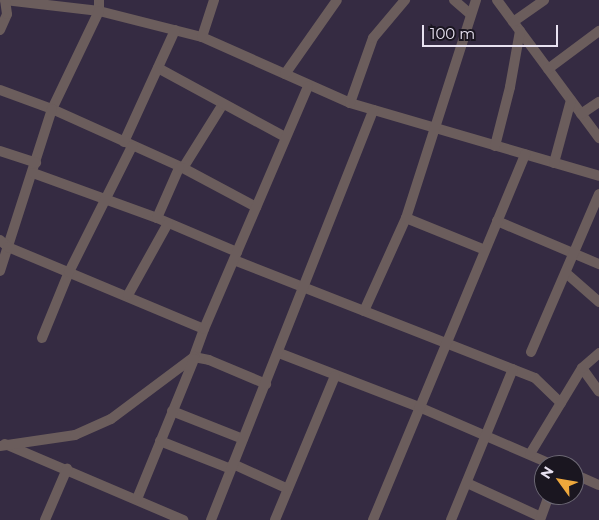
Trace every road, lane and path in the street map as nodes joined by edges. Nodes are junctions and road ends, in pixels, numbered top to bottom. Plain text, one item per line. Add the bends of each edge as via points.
1 (5, 0) edge
2 (214, 0) edge
3 (337, 0) edge
4 (405, 0) edge
5 (454, 0) edge
6 (476, 0) edge
7 (497, 0) edge
8 (544, 0) edge
9 (99, 5) edge
10 (470, 14) junction
11 (516, 26) junction
12 (0, 30) edge
13 (175, 30) junction
14 (599, 31) edge
15 (202, 37) junction
16 (158, 68) junction
17 (548, 69) junction
18 (285, 74) junction
19 (308, 86) junction
20 (0, 90) edge
21 (571, 100) junction
22 (599, 102) edge
23 (350, 103) junction
24 (223, 104) junction
25 (52, 110) junction
26 (373, 110) junction
27 (581, 114) junction
28 (433, 127) junction
29 (285, 137) junction
30 (599, 138) edge
31 (128, 144) junction
32 (495, 146) junction
33 (0, 150) edge
34 (525, 154) junction
35 (554, 163) junction
36 (34, 168) junction
37 (181, 168) junction
38 (599, 176) edge
39 (599, 194) edge
40 (107, 201) junction
41 (256, 208) junction
42 (157, 218) junction
43 (406, 218) junction
44 (497, 221) junction
45 (168, 223) junction
46 (4, 243) edge
47 (485, 250) junction
48 (575, 252) junction
49 (235, 256) junction
50 (599, 264) edge
51 (0, 271) edge
52 (69, 272) junction
53 (566, 273) junction
54 (305, 288) junction
55 (128, 295) junction
56 (599, 302) edge
57 (364, 311) junction
58 (204, 329) junction
59 (42, 338) dead end
60 (446, 344) junction
61 (531, 352) dead end
62 (279, 353) junction
63 (599, 353) edge
64 (194, 357) junction
65 (582, 368) junction
66 (513, 369) junction
67 (335, 376) junction
68 (266, 384) junction
69 (599, 391) edge
70 (561, 403) junction
71 (419, 408) junction
72 (172, 411) junction
73 (484, 435) junction
74 (243, 439) junction
75 (160, 442) junction
76 (2, 444) edge
77 (530, 454) junction
78 (534, 456) edge
79 (232, 466) junction
80 (67, 469) junction
81 (584, 478) edge
82 (467, 483) junction
83 (599, 485) edge
84 (288, 489) junction
85 (137, 499) junction
86 (545, 505) edge
87 (540, 519) edge
88 (45, 520) edge
89 (183, 520) edge
90 (211, 520) edge
91 (275, 520) edge
92 (373, 520) edge
93 (451, 520) edge

1 - 9 street
1 - 12 street via 7,14
2 - 15 street
3 - 18 street
4 - 23 street via 373,38
5 - 10 street
6 - 10 street
7 - 11 street
8 - 11 street
9 - 13 street
9 - 25 street
10 - 28 street
11 - 17 street
11 - 32 street via 510,87
13 - 15 street
13 - 16 street
14 - 17 street
15 - 18 street
16 - 24 street
16 - 31 street
17 - 21 street
18 - 19 street
19 - 23 street
19 - 29 street
20 - 25 street
21 - 27 street
21 - 35 street
22 - 27 street
23 - 26 street
24 - 29 street
24 - 37 street
25 - 31 street
25 - 36 street
26 - 28 street
26 - 54 street
27 - 30 street
28 - 32 street
28 - 43 street
29 - 41 street
31 - 37 street
31 - 40 street
32 - 34 street
33 - 36 street
34 - 35 street
34 - 44 street
35 - 38 street
36 - 40 street
36 - 46 street
37 - 41 street
37 - 42 street
39 - 48 street
40 - 42 street
40 - 52 street
41 - 49 street
42 - 45 street
43 - 47 street
43 - 57 street
44 - 47 street
44 - 48 street
45 - 49 street
45 - 55 street
46 - 51 street
46 - 52 street
47 - 60 street
48 - 50 street
48 - 53 street
49 - 54 street
49 - 58 street
52 - 55 street
52 - 59 street
53 - 56 street
53 - 61 street
54 - 57 street
54 - 62 street
55 - 58 street
57 - 60 street
58 - 64 street
60 - 66 street
60 - 71 street
62 - 67 street
62 - 68 street
63 - 65 street
64 - 68 street via 210,360
64 - 72 street
64 - 76 street via 111,419 75,435
65 - 69 street
65 - 70 street
66 - 70 street via 535,378
66 - 73 street
67 - 71 street
67 - 84 street
68 - 74 street
70 - 77 street
71 - 73 street
71 - 92 street
72 - 74 street
72 - 75 street
73 - 77 street
73 - 82 street
74 - 79 street
75 - 79 street
75 - 85 street
76 - 80 street
77 - 78 street
79 - 84 street
79 - 90 street
80 - 85 street
80 - 88 street
81 - 83 street
82 - 87 street
82 - 93 street
84 - 91 street
85 - 89 street
86 - 87 street

